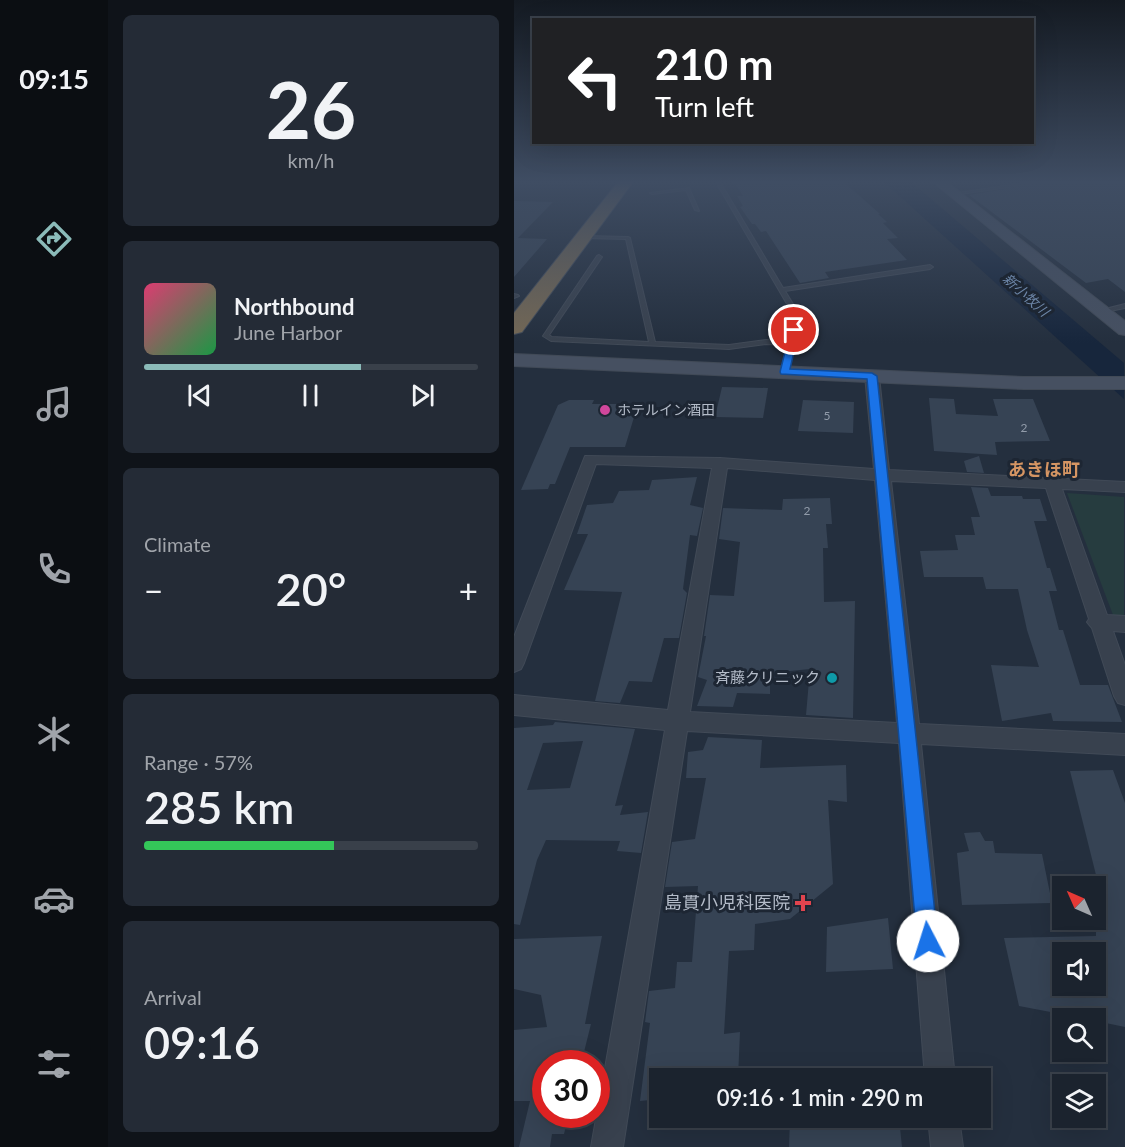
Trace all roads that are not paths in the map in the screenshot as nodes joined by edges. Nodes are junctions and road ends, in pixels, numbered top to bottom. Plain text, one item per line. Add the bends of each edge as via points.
1 (566, 236) edge
2 (750, 236) edge
3 (1006, 236) edge
4 (585, 237) joint
5 (599, 257) dead end
6 (930, 267) dead end
7 (782, 290) junction
8 (515, 297) edge
9 (1124, 306) edge
10 (1100, 310) junction
11 (514, 327) edge
12 (1124, 330) edge
13 (652, 343) junction
14 (792, 343) junction
15 (514, 360) edge
16 (785, 372) junction
17 (872, 376) junction
18 (1124, 383) edge
19 (720, 463) junction
20 (881, 475) junction
21 (1052, 482) junction
22 (1124, 487) edge
23 (1098, 622) junction
24 (1124, 624) edge
25 (514, 663) edge
26 (1124, 696) edge
27 (514, 705) edge
28 (678, 721) junction
29 (909, 735) junction
30 (1124, 746) edge
31 (939, 1068) edge
32 (945, 1128) edge
33 (607, 1147) edge
34 (947, 1147) edge

1 - 8 highway
2 - 7 lane
3 - 10 street
4 - 11 highway
4 - 13 lane via 628,238
5 - 13 lane via 546,336
6 - 7 lane
7 - 14 lane via 795,316
9 - 10 lane
10 - 12 street
13 - 14 lane
14 - 16 lane
15 - 16 street
16 - 17 street
17 - 18 street
17 - 20 street
19 - 20 street
19 - 25 street via 590,459
19 - 28 street
20 - 21 street
20 - 29 street
21 - 22 street
21 - 23 street
23 - 24 street
23 - 26 street
27 - 28 street
28 - 29 street
28 - 33 street
29 - 30 street
29 - 31 street
32 - 34 street

